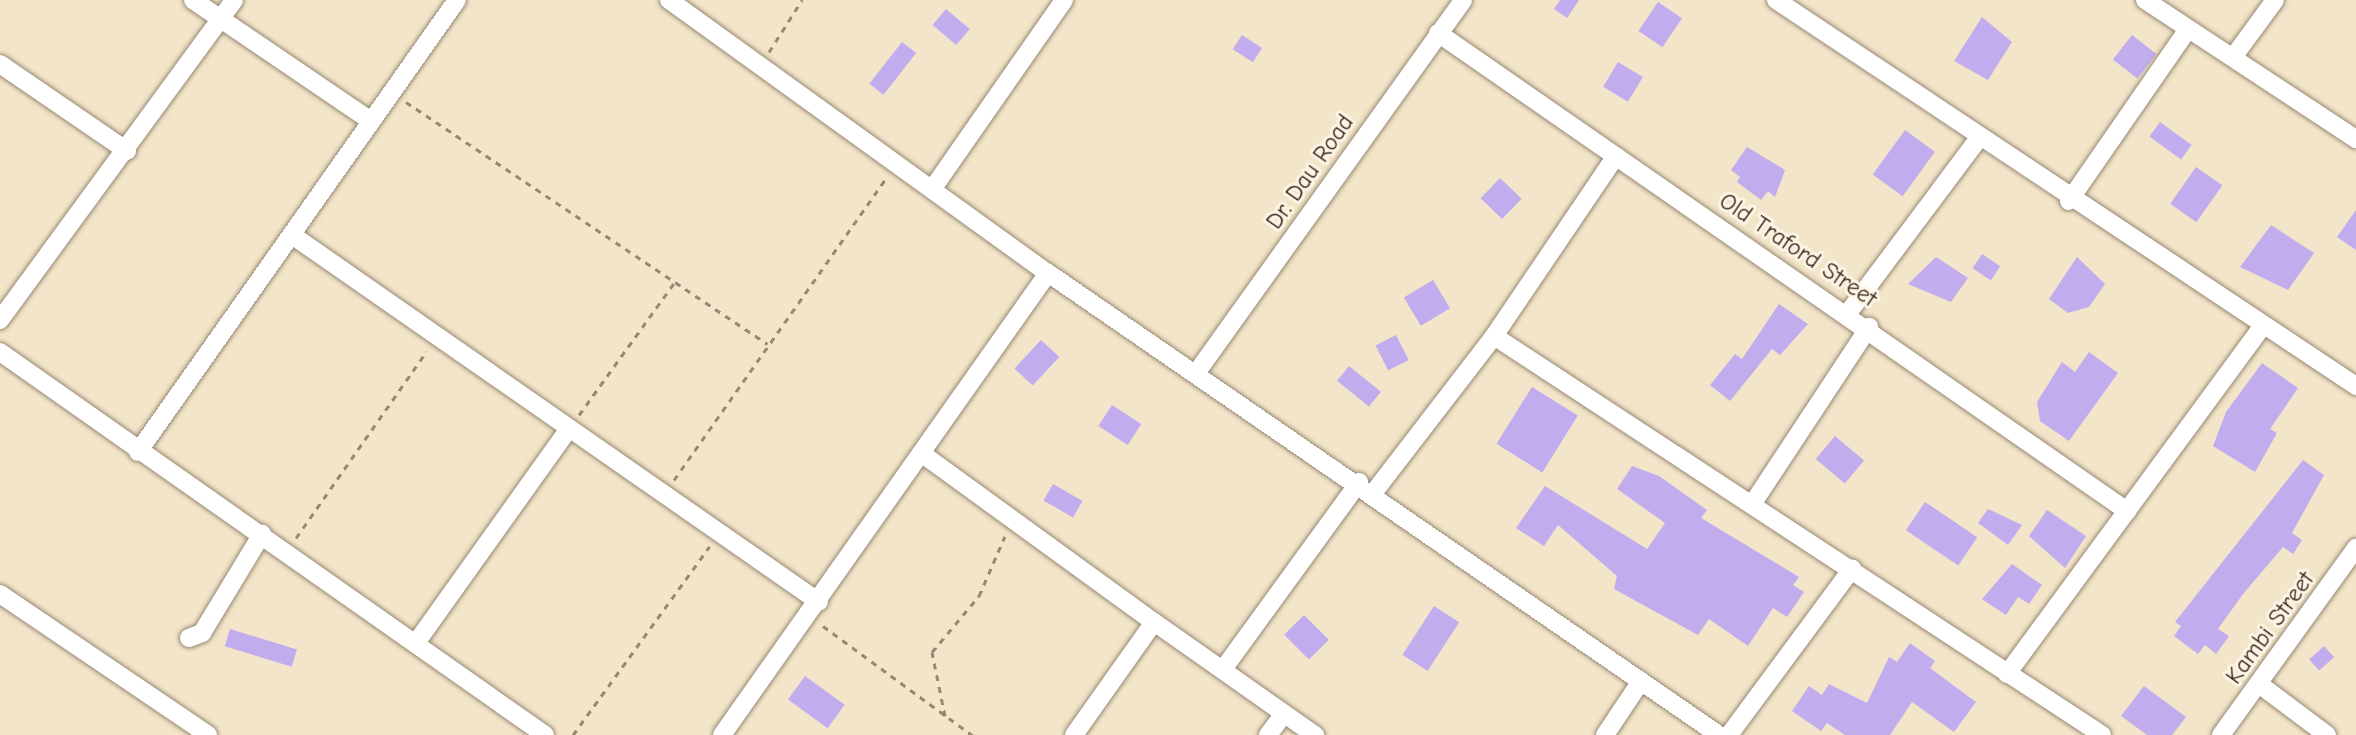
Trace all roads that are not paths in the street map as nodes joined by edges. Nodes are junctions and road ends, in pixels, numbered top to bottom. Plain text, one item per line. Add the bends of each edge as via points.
1 (193, 0) edge
2 (234, 0) edge
3 (457, 0) edge
4 (669, 0) edge
5 (1064, 0) edge
6 (1463, 0) edge
7 (1776, 0) edge
8 (2145, 0) edge
9 (2275, 0) edge
10 (220, 19) junction
11 (2188, 29) junction
12 (1438, 33) junction
13 (2234, 56) junction
14 (0, 64) edge
15 (368, 119) junction
16 (1978, 139) junction
17 (2356, 139) edge
18 (127, 151) junction
19 (1616, 156) junction
20 (933, 188) junction
21 (2069, 201) junction
22 (292, 235) junction
23 (1048, 273) junction
24 (1848, 313) junction
25 (0, 320) edge
26 (1869, 327) junction
27 (2262, 327) junction
28 (1494, 336) junction
29 (0, 352) edge
30 (1197, 372) junction
31 (2356, 386) edge
32 (568, 430) junction
33 (138, 452) junction
34 (921, 453) junction
35 (1366, 487) junction
36 (1753, 503) junction
37 (2127, 511) junction
38 (262, 534) junction
39 (2356, 548) edge
40 (1852, 569) junction
41 (0, 594) edge
42 (814, 609) junction
43 (1154, 622) junction
44 (189, 638) dead end
45 (416, 643) junction
46 (1224, 668) junction
47 (2007, 674) junction
48 (1641, 681) junction
49 (2259, 684) junction
50 (1284, 714) junction
51 (208, 735) edge
52 (545, 735) edge
53 (722, 735) edge
54 (1074, 735) edge
55 (1268, 735) edge
56 (1315, 735) edge
57 (1605, 735) edge
58 (1719, 735) edge
59 (1729, 735) edge
60 (2102, 735) edge
61 (2221, 735) edge
62 (2327, 735) edge

1 - 10 street
2 - 10 street
3 - 15 street
4 - 20 street
5 - 20 street
6 - 12 street, Dr. Dau Road
7 - 16 street
8 - 11 street
9 - 13 street
10 - 15 street
10 - 18 street
11 - 13 street
11 - 21 street
12 - 19 street, Old Traford Street
12 - 30 street, Dr. Dau Road
13 - 17 street
14 - 18 street
15 - 22 street
16 - 21 street
16 - 24 street
18 - 25 street
19 - 24 street, Old Traford Street
19 - 28 street
20 - 23 street
21 - 27 street
22 - 32 street
22 - 33 street
23 - 30 street
23 - 34 street
24 - 26 street, Old Traford Street
26 - 36 street
26 - 37 street, Old Traford Street
27 - 31 street
27 - 37 street
28 - 35 street
28 - 36 street
29 - 33 street
30 - 35 street
32 - 42 street
32 - 45 street
33 - 38 street
34 - 42 street
34 - 43 street
35 - 46 street
35 - 48 street
36 - 40 street
37 - 47 street
38 - 44 street via 202,633
38 - 45 street
39 - 49 street, Kambi Street
40 - 47 street
40 - 59 street
41 - 51 street
42 - 53 street
43 - 46 street
43 - 54 street
45 - 52 street
46 - 50 street
47 - 60 street
48 - 57 street
48 - 58 street
49 - 61 street, Kambi Street
49 - 62 street
50 - 55 street
50 - 56 street

